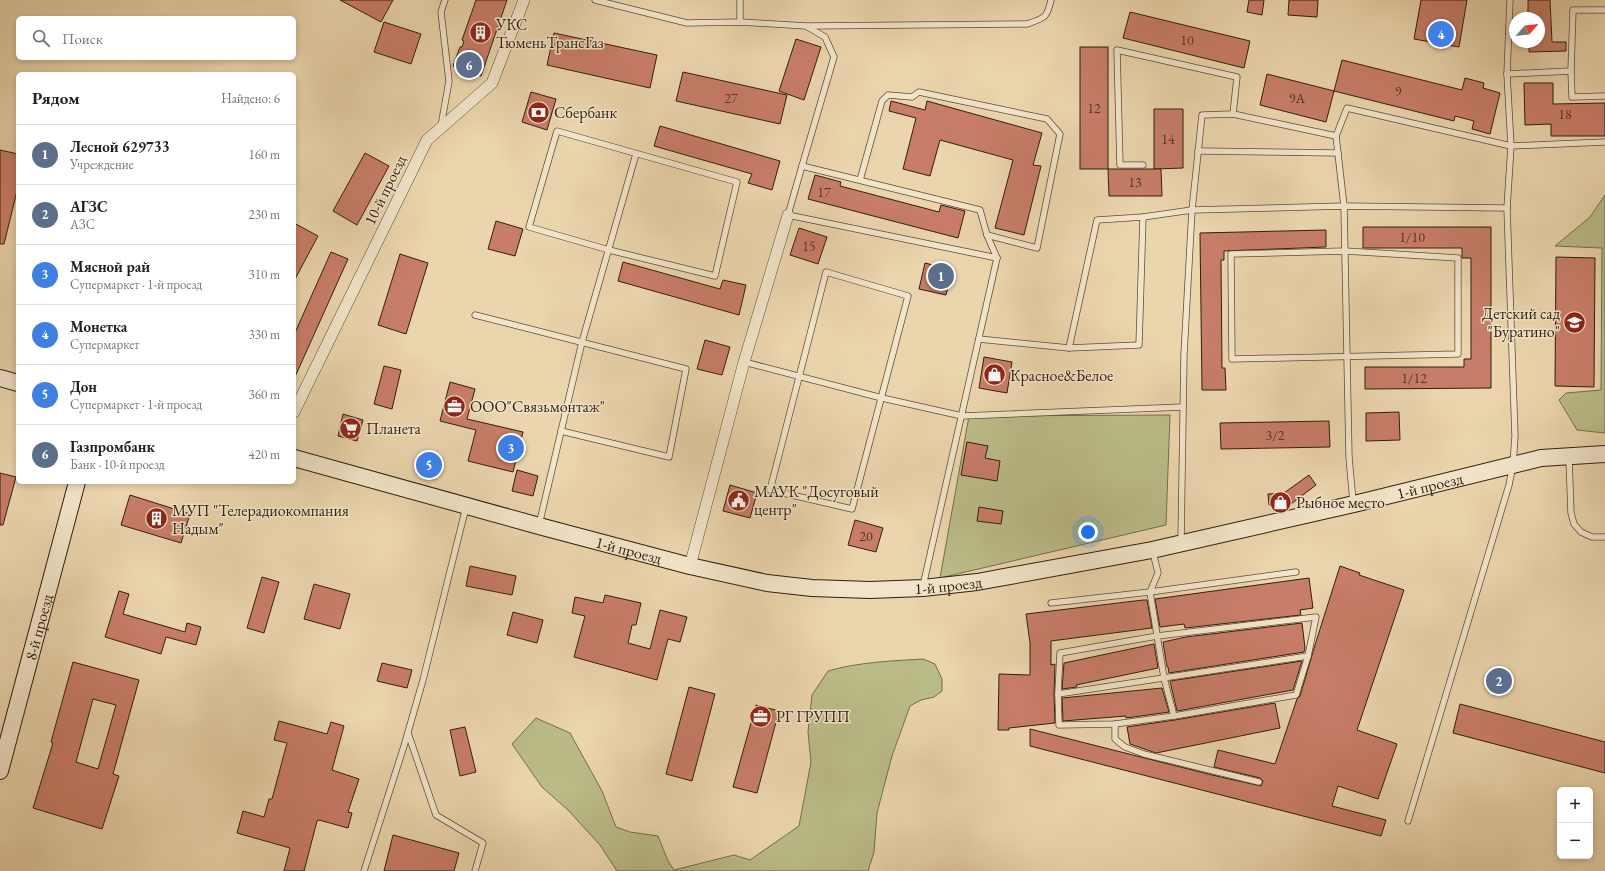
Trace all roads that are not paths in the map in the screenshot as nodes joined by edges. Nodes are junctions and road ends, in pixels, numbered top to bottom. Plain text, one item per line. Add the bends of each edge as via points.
1 (445, 0) edge
2 (524, 0) edge
3 (595, 0) edge
4 (740, 0) edge
5 (1051, 0) edge
6 (1510, 0) edge
7 (1605, 10) edge
8 (740, 22) junction
9 (806, 26) junction
10 (1571, 71) junction
11 (1508, 74) junction
12 (1605, 96) edge
13 (1233, 114) junction
14 (440, 128) junction
15 (1336, 136) junction
16 (1605, 142) edge
17 (1511, 146) junction
18 (1198, 151) junction
19 (1338, 153) junction
20 (636, 154) junction
21 (1143, 165) dead end
22 (802, 166) junction
23 (860, 180) junction
24 (1344, 206) junction
25 (1507, 208) junction
26 (1192, 210) junction
27 (788, 215) junction
28 (1143, 217) junction
29 (987, 235) junction
30 (609, 250) junction
31 (1345, 251) junction
32 (997, 258) junction
33 (475, 315) dead end
34 (980, 339) junction
35 (582, 342) junction
36 (1069, 348) junction
37 (1347, 357) junction
38 (744, 362) junction
39 (798, 376) junction
40 (0, 378) edge
41 (16, 382) edge
42 (882, 398) junction
43 (1183, 407) junction
44 (296, 408) edge
45 (962, 416) junction
46 (561, 430) junction
47 (1605, 454) edge
48 (1569, 456) junction
49 (296, 459) edge
50 (1513, 465) junction
51 (76, 484) edge
52 (1354, 504) junction
53 (466, 506) junction
54 (539, 526) junction
55 (1605, 537) edge
56 (1181, 544) junction
57 (1152, 550) junction
58 (690, 566) junction
59 (1296, 572) dead end
60 (923, 588) junction
61 (1150, 592) junction
62 (1051, 603) dead end
63 (1157, 636) junction
64 (1308, 656) junction
65 (1164, 678) junction
66 (1058, 694) junction
67 (1174, 716) junction
68 (1115, 724) junction
69 (408, 733) junction
70 (0, 772) edge
71 (1259, 782) dead end
72 (1408, 821) dead end
73 (364, 871) edge
74 (475, 871) edge

1 - 14 lane via 441,12 449,81
2 - 14 street, 10-й проезд via 492,83
3 - 8 lane via 687,24
4 - 8 lane
5 - 9 lane via 1048,14 1027,24
6 - 11 lane
7 - 10 lane via 1573,10
8 - 9 lane
9 - 22 lane via 825,37 834,57
10 - 11 lane
10 - 12 lane via 1572,98
11 - 17 lane
13 - 15 lane
13 - 18 lane via 1202,115
13 - 21 lane via 1237,76 1117,50 1120,164
14 - 44 street, 10-й проезд via 427,140
15 - 17 lane via 1347,108
15 - 19 lane
16 - 17 lane
17 - 25 lane
18 - 19 lane
18 - 26 lane
19 - 24 lane
20 - 30 lane
20 - 30 lane via 557,131 529,227
20 - 30 lane via 737,182 716,276
22 - 23 lane
22 - 27 lane
23 - 29 lane via 980,210
23 - 29 lane via 882,101 888,95 912,97 919,92 1047,119 1060,134 1037,248
24 - 25 lane
24 - 26 lane
24 - 31 lane
25 - 50 lane via 1515,436
26 - 28 lane
26 - 43 lane
27 - 32 lane
27 - 38 street
28 - 36 lane via 1097,220
28 - 36 lane via 1139,346
29 - 32 lane
30 - 35 lane
31 - 37 lane
31 - 37 lane via 1458,258 1458,354
31 - 37 lane via 1231,254 1232,359
32 - 34 lane
33 - 35 lane
34 - 36 lane
34 - 45 lane
35 - 46 lane
35 - 46 lane via 686,369 669,457
37 - 52 lane via 1349,457
38 - 39 lane
38 - 58 street
39 - 42 lane
39 - 42 lane via 826,272 908,296
39 - 42 lane via 770,490 852,509
40 - 41 street
42 - 45 lane
43 - 45 lane
43 - 56 lane
45 - 60 lane
46 - 54 lane
47 - 48 street, 1-й проезд
48 - 50 street, 1-й проезд via 1541,458
48 - 55 lane via 1571,513 1574,524 1581,532 1592,537
49 - 53 street, 1-й проезд
50 - 52 street, 1-й проезд
50 - 72 lane
51 - 70 street, 8-й проезд
52 - 56 street, 1-й проезд
53 - 54 street, 1-й проезд
53 - 69 lane
54 - 58 street, 1-й проезд
56 - 57 street, 1-й проезд
57 - 60 street, 1-й проезд via 977,582
57 - 61 lane via 1158,573
58 - 60 street, 1-й проезд via 767,583 812,588
59 - 61 lane
61 - 62 lane
61 - 63 lane
63 - 64 lane via 1316,617
63 - 65 lane
63 - 66 lane via 1060,653
64 - 65 lane
64 - 67 lane via 1296,695
65 - 66 lane
65 - 67 lane
66 - 68 lane via 1059,725
67 - 68 lane
68 - 71 lane via 1115,739 1125,747
69 - 73 lane
69 - 74 lane via 436,816 483,843

